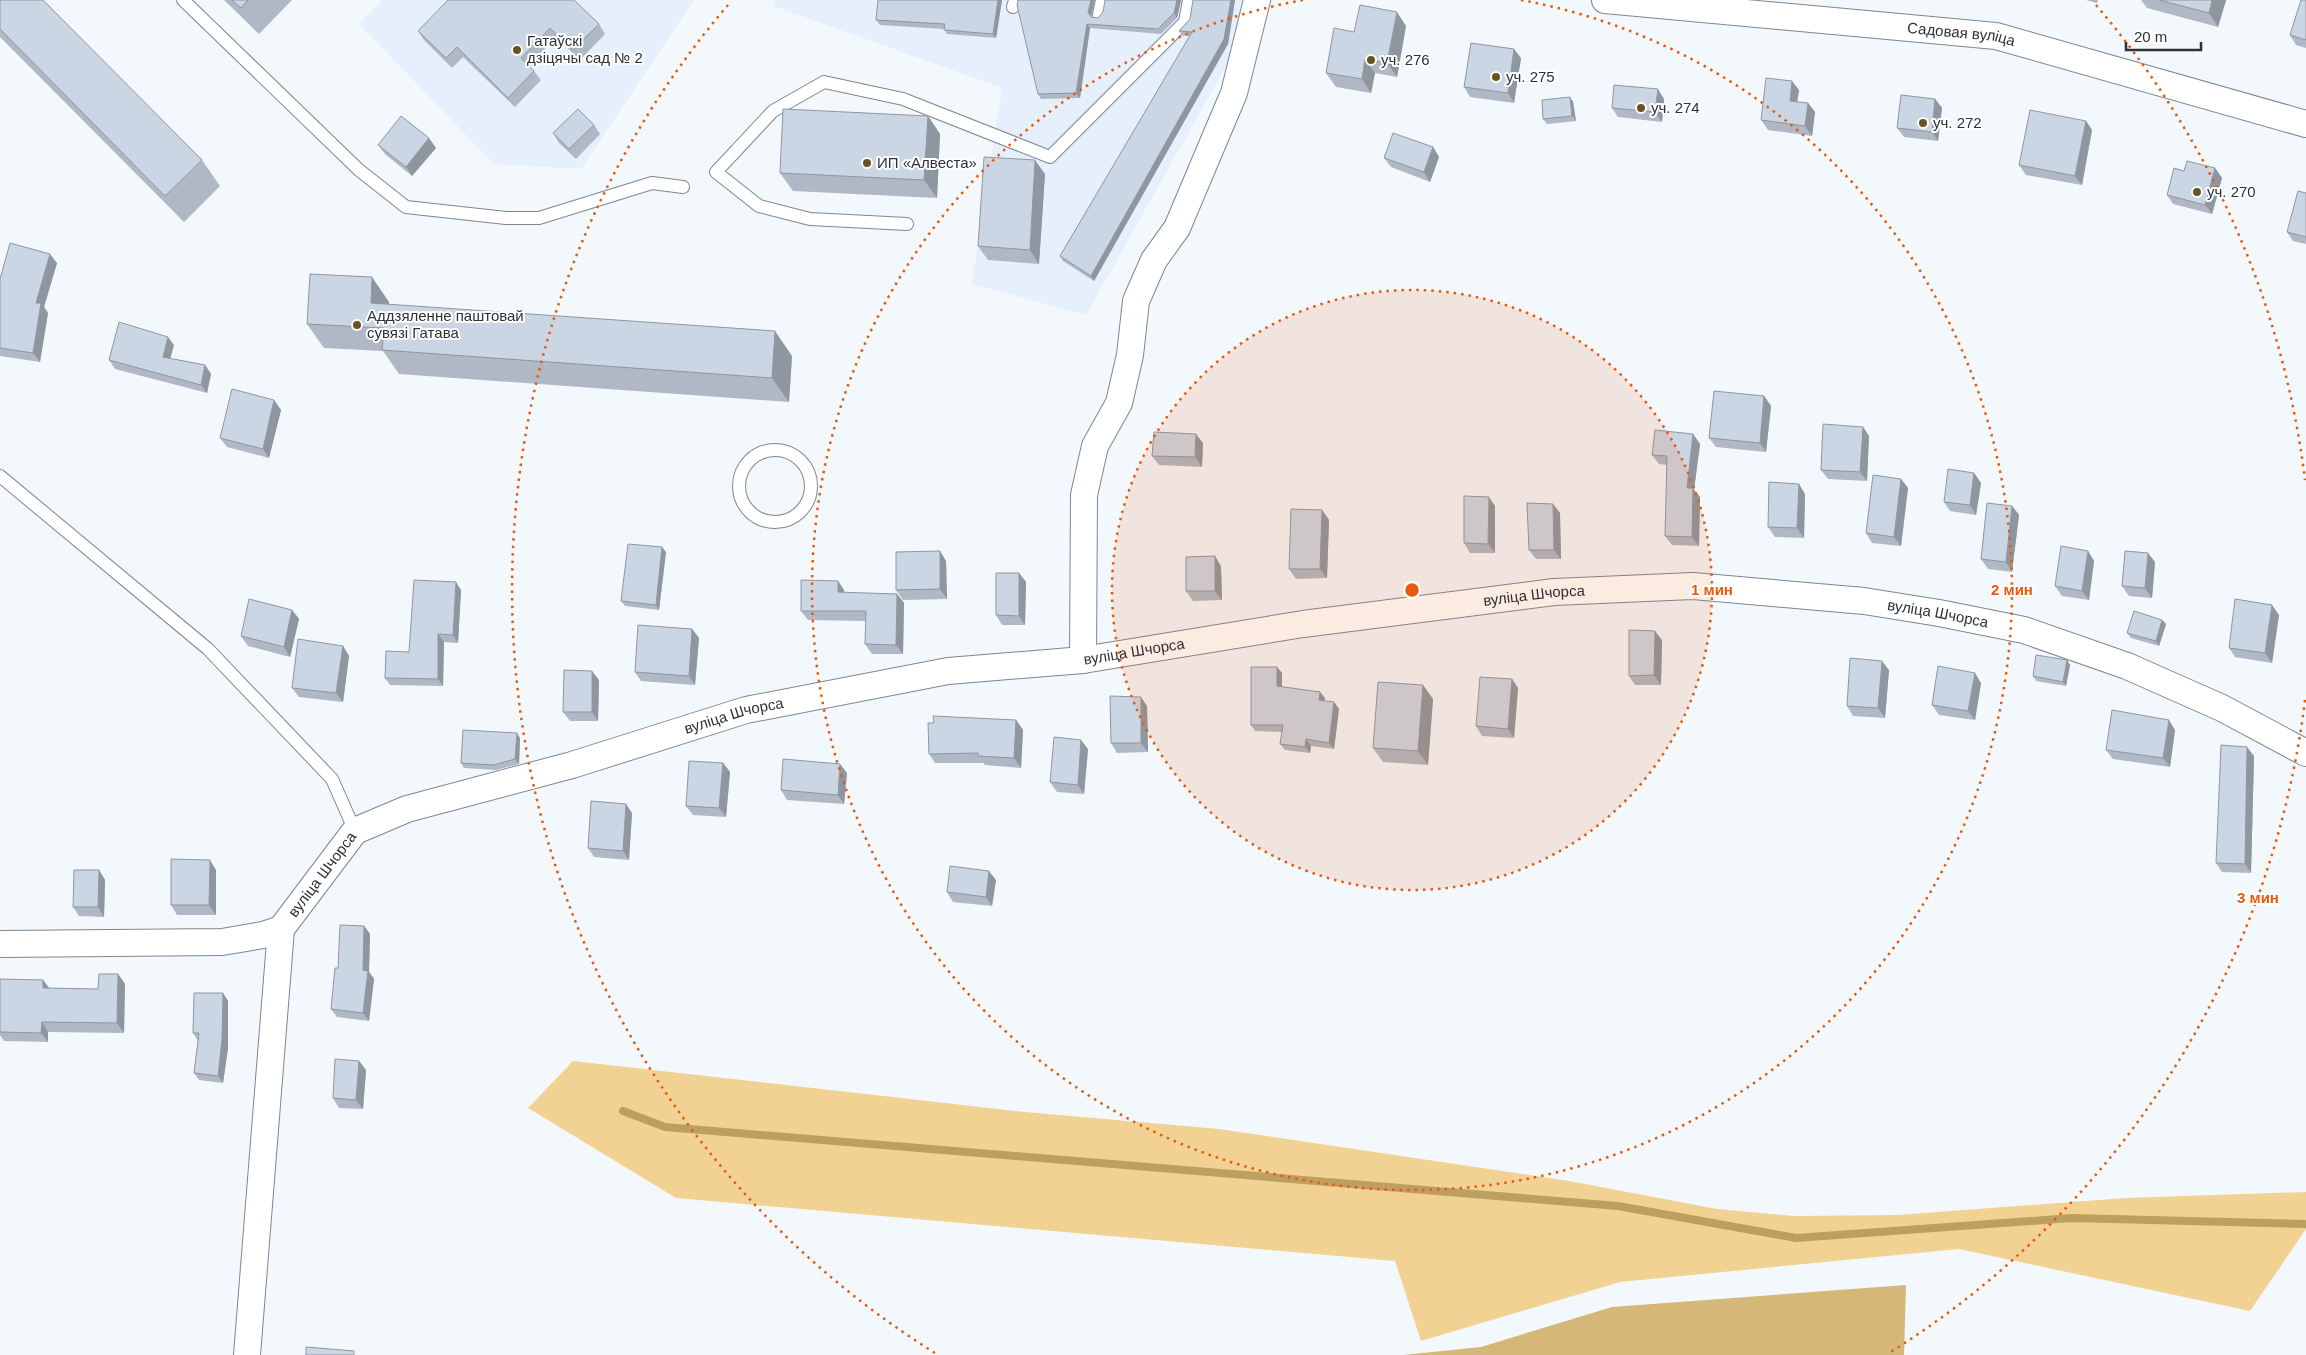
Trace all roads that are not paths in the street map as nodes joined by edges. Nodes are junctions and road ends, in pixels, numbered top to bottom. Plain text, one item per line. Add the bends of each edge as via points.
1 (183, 0) edge
2 (1102, 0) edge
3 (1189, 0) edge
4 (1257, 0) edge
5 (1605, 0) edge
6 (1099, 15) edge
7 (2306, 124) edge
8 (683, 187) dead end
9 (907, 224) dead end
10 (787, 451) joint
11 (0, 476) edge
12 (1083, 660) junction
13 (2306, 753) edge
14 (355, 831) junction
15 (280, 929) junction
16 (0, 944) edge
17 (247, 1355) edge

1 - 8 lane via 359,170 406,207 506,218 539,218 652,183
2 - 6 lane
3 - 9 lane via 1185,22 1050,157 903,99 824,82 773,111 716,172 759,206 810,219
4 - 12 street via 1234,93 1177,228 1154,260 1136,301 1130,355 1119,403 1095,446 1084,495
5 - 7 street, Садовая вуліца via 1996,36
10 - 10 lane via 798,457 809,472 810,499 792,519 772,523 747,510 738,490 740,474 746,463 757,454 769,450
11 - 14 lane via 208,649 332,779
12 - 13 street, вуліца Шчорса via 1303,624 1554,592 1693,586 1864,601 2024,630 2127,666 2222,708
12 - 14 street, вуліца Шчорса via 948,671 746,710 572,765 407,809
14 - 15 street, вуліца Шчорса
15 - 16 street, вуліца Шчорса via 222,942
15 - 17 street

